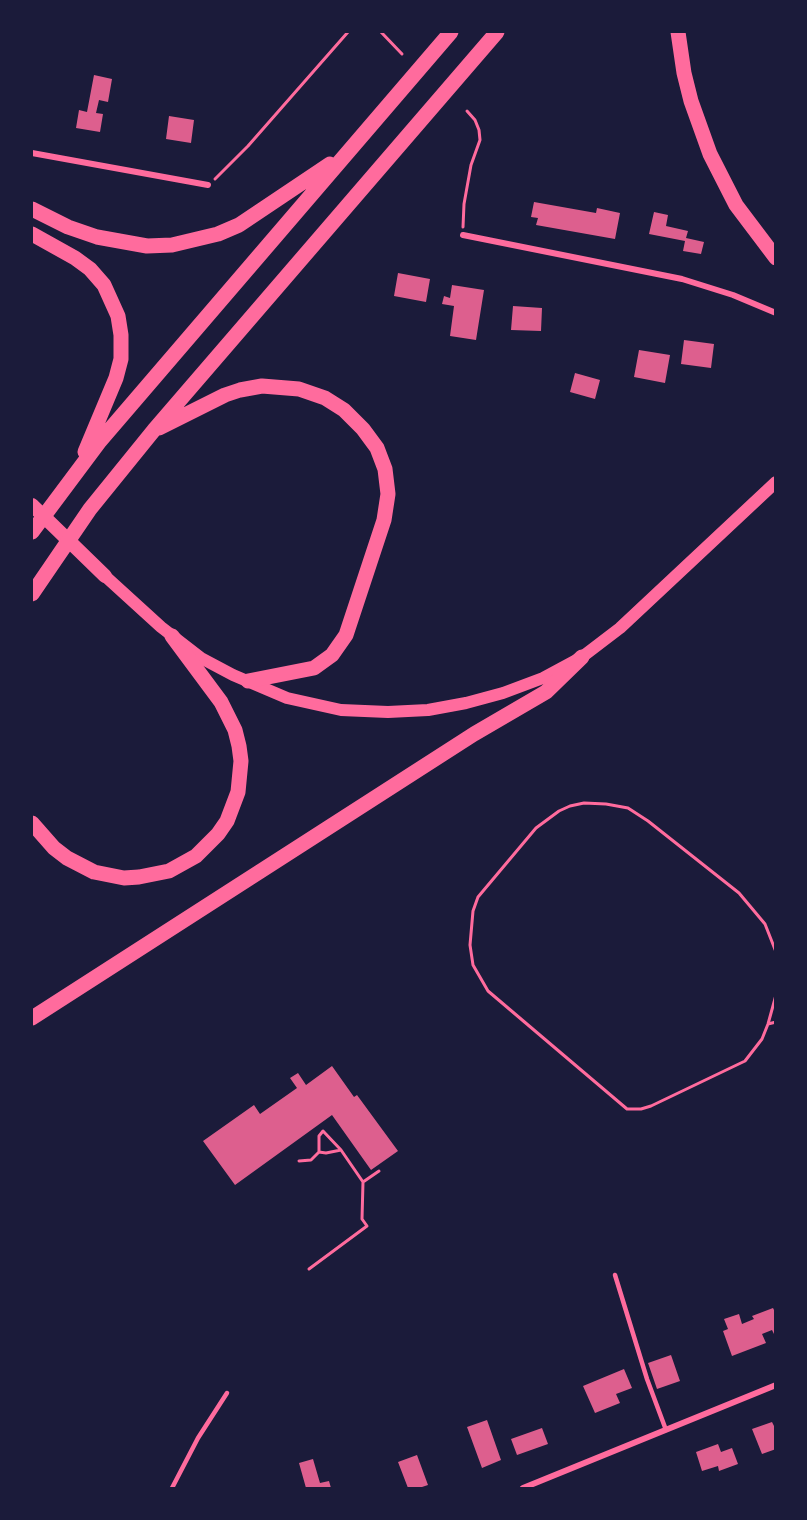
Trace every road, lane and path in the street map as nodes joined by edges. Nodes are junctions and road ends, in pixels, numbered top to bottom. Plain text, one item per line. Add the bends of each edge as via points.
1 (348, 32) edge
2 (381, 32) edge
3 (451, 32) edge
4 (497, 32) edge
5 (678, 32) edge
6 (402, 54) dead end
7 (467, 111) dead end
8 (32, 153) edge
9 (346, 153) junction
10 (208, 185) joint
11 (32, 209) edge
12 (32, 234) edge
13 (463, 235) joint
14 (776, 258) edge
15 (774, 311) edge
16 (154, 430) junction
17 (80, 466) junction
18 (776, 482) edge
19 (32, 505) edge
20 (32, 532) edge
21 (105, 576) joint
22 (32, 594) edge
23 (172, 636) junction
24 (582, 657) junction
25 (248, 681) junction
26 (32, 822) edge
27 (776, 952) edge
28 (776, 995) edge
29 (32, 1018) edge
30 (776, 1022) edge
31 (768, 1024) junction
32 (341, 1150) junction
33 (319, 1152) junction
34 (299, 1161) dead end
35 (379, 1172) dead end
36 (363, 1182) junction
37 (309, 1269) dead end
38 (615, 1275) dead end
39 (776, 1385) edge
40 (227, 1393) dead end
41 (666, 1430) junction
42 (172, 1488) edge
43 (523, 1488) edge

1 - 10 path via 248,146
2 - 6 path
3 - 9 highway
4 - 16 highway
5 - 14 highway via 691,100 710,154 736,205
7 - 13 path via 475,120 480,140 464,204
8 - 10 street
9 - 11 highway via 248,220 218,234 172,245 147,246 98,237
9 - 17 highway
12 - 17 highway via 90,269 104,285 118,316 121,360
13 - 15 street via 682,279
16 - 22 highway via 52,561
16 - 25 highway via 240,390 261,386 299,389 344,410 363,429 385,469 388,494 384,520 346,635 332,655 314,668
17 - 20 highway
18 - 24 main road via 620,627
19 - 21 main road
21 - 23 main road
23 - 25 main road via 201,658
23 - 26 highway via 221,702 239,746 238,792 218,834 196,856 169,871 124,878 94,872 67,858
24 - 25 main road via 503,693 428,710 341,710 287,698
24 - 29 highway via 546,692
27 - 31 path via 765,924 739,892 648,821 628,808 606,804 570,806 536,828 478,897 473,911 470,955 488,991 627,1109 651,1106 736,1067 756,1049
28 - 31 path
30 - 31 path
32 - 33 path
32 - 33 path via 323,1131
32 - 36 path
33 - 34 path via 311,1160
35 - 36 path
36 - 37 path via 362,1219 366,1226
38 - 41 lane
39 - 41 street
40 - 42 lane
41 - 43 street

